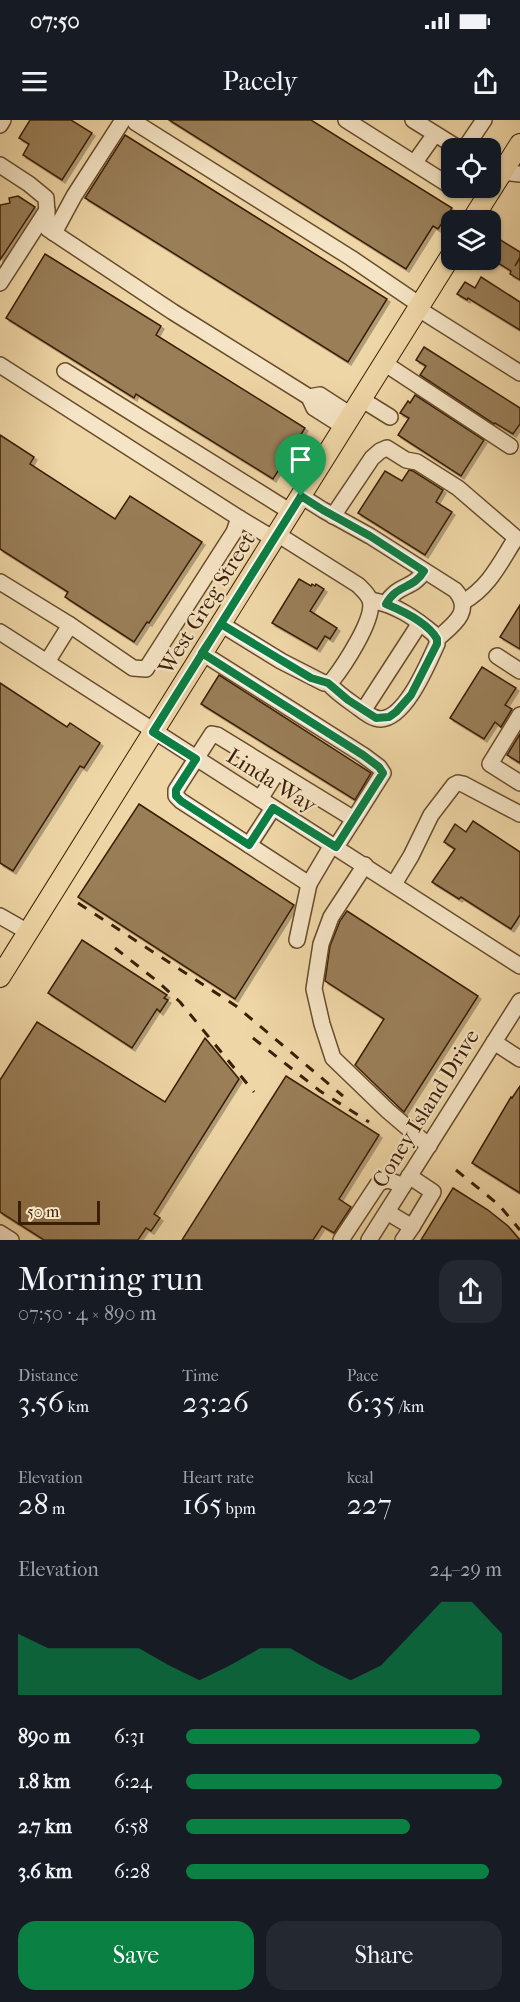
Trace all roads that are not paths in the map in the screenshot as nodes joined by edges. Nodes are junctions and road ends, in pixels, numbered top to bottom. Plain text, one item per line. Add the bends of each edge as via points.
1 (3, 120) edge
2 (123, 120) edge
3 (134, 120) edge
4 (346, 120) edge
5 (413, 120) edge
6 (484, 120) edge
7 (0, 125) edge
8 (435, 134) junction
9 (442, 138) edge
10 (472, 138) edge
11 (520, 144) edge
12 (415, 162) junction
13 (0, 165) edge
14 (504, 171) edge
15 (441, 180) edge
16 (47, 210) junction
17 (479, 210) edge
18 (54, 233) junction
19 (442, 270) edge
20 (0, 283) edge
21 (418, 307) junction
22 (384, 363) junction
23 (0, 365) edge
24 (65, 371) dead end
25 (520, 373) edge
26 (352, 414) junction
27 (390, 417) dead end
28 (510, 446) dead end
29 (296, 504) junction
30 (333, 516) junction
31 (239, 518) junction
32 (275, 537) junction
33 (424, 571) junction
34 (2, 589) edge
35 (370, 600) junction
36 (463, 602) junction
37 (386, 604) junction
38 (420, 623) junction
39 (221, 624) junction
40 (70, 625) junction
41 (0, 632) edge
42 (437, 639) junction
43 (202, 653) junction
44 (497, 656) dead end
45 (47, 663) junction
46 (520, 671) edge
47 (328, 683) junction
48 (363, 711) junction
49 (520, 715) edge
50 (153, 732) junction
51 (196, 759) junction
52 (277, 772) junction
53 (520, 783) edge
54 (266, 803) junction
55 (520, 814) edge
56 (354, 819) junction
57 (249, 845) junction
58 (334, 846) junction
59 (364, 865) junction
60 (309, 884) junction
61 (394, 884) junction
62 (0, 916) edge
63 (28, 932) junction
64 (297, 940) dead end
65 (520, 966) edge
66 (0, 977) edge
67 (520, 1002) edge
68 (515, 1021) edge
69 (494, 1042) junction
70 (520, 1059) edge
71 (429, 1146) junction
72 (406, 1181) junction
73 (387, 1212) junction
74 (412, 1227) junction
75 (0, 1233) edge
76 (11, 1240) edge
77 (340, 1240) edge
78 (369, 1240) edge
79 (403, 1240) edge

1 - 7 street
2 - 18 street
3 - 21 street via 351,258
4 - 12 street
5 - 8 street
6 - 10 street
8 - 9 street
8 - 12 street
11 - 14 main road
12 - 15 street
13 - 16 street via 46,198
14 - 17 main road
16 - 18 street via 48,229
16 - 20 street
18 - 26 street via 309,397 320,395
19 - 21 main road, West Greg Street
21 - 22 main road, West Greg Street
21 - 25 street
22 - 26 main road, West Greg Street
22 - 28 street
23 - 31 street
24 - 29 street
26 - 27 street
26 - 29 main road, West Greg Street
29 - 30 street
29 - 32 main road, West Greg Street
30 - 33 street
30 - 36 street via 372,458 387,448 443,478 515,537 491,578 477,594
31 - 32 street
31 - 40 street via 234,532 146,669 133,668
32 - 35 street via 358,585
32 - 39 main road, West Greg Street
33 - 36 street via 455,590
33 - 37 street via 416,582 391,595
34 - 40 street
35 - 37 street
35 - 47 street via 371,609 362,632 342,668
36 - 42 street via 455,624
37 - 38 street
38 - 42 street
38 - 48 street
39 - 43 main road, West Greg Street
39 - 47 street via 311,678
40 - 45 street
41 - 45 street, Linda Way
42 - 48 street via 411,695 396,712 382,719
43 - 50 main road, West Greg Street
43 - 56 street via 379,767 383,773
44 - 46 street
45 - 50 street, Linda Way
47 - 48 street
49 - 53 street via 490,764
50 - 51 street, Linda Way
50 - 63 main road, West Greg Street
51 - 52 street via 212,734
51 - 54 street, Linda Way
51 - 57 street via 176,796
52 - 54 street
52 - 56 street
54 - 57 street
54 - 58 street, Linda Way
55 - 61 street via 463,784 454,785 431,815
56 - 58 street
57 - 60 street
58 - 59 street, Linda Way
58 - 60 street
59 - 61 street, Linda Way
59 - 71 street via 331,916 321,944 314,989 322,1024 333,1058
60 - 64 street
61 - 65 street, Linda Way
62 - 63 street
63 - 66 main road, West Greg Street
67 - 68 street, Coney Island Drive
68 - 69 street, Coney Island Drive
69 - 70 street
69 - 71 street, Coney Island Drive
71 - 72 street, Coney Island Drive
72 - 73 street, Coney Island Drive
72 - 74 street via 433,1192
72 - 77 street via 382,1180
73 - 74 street
73 - 78 street, Coney Island Drive
74 - 79 street
75 - 76 street

